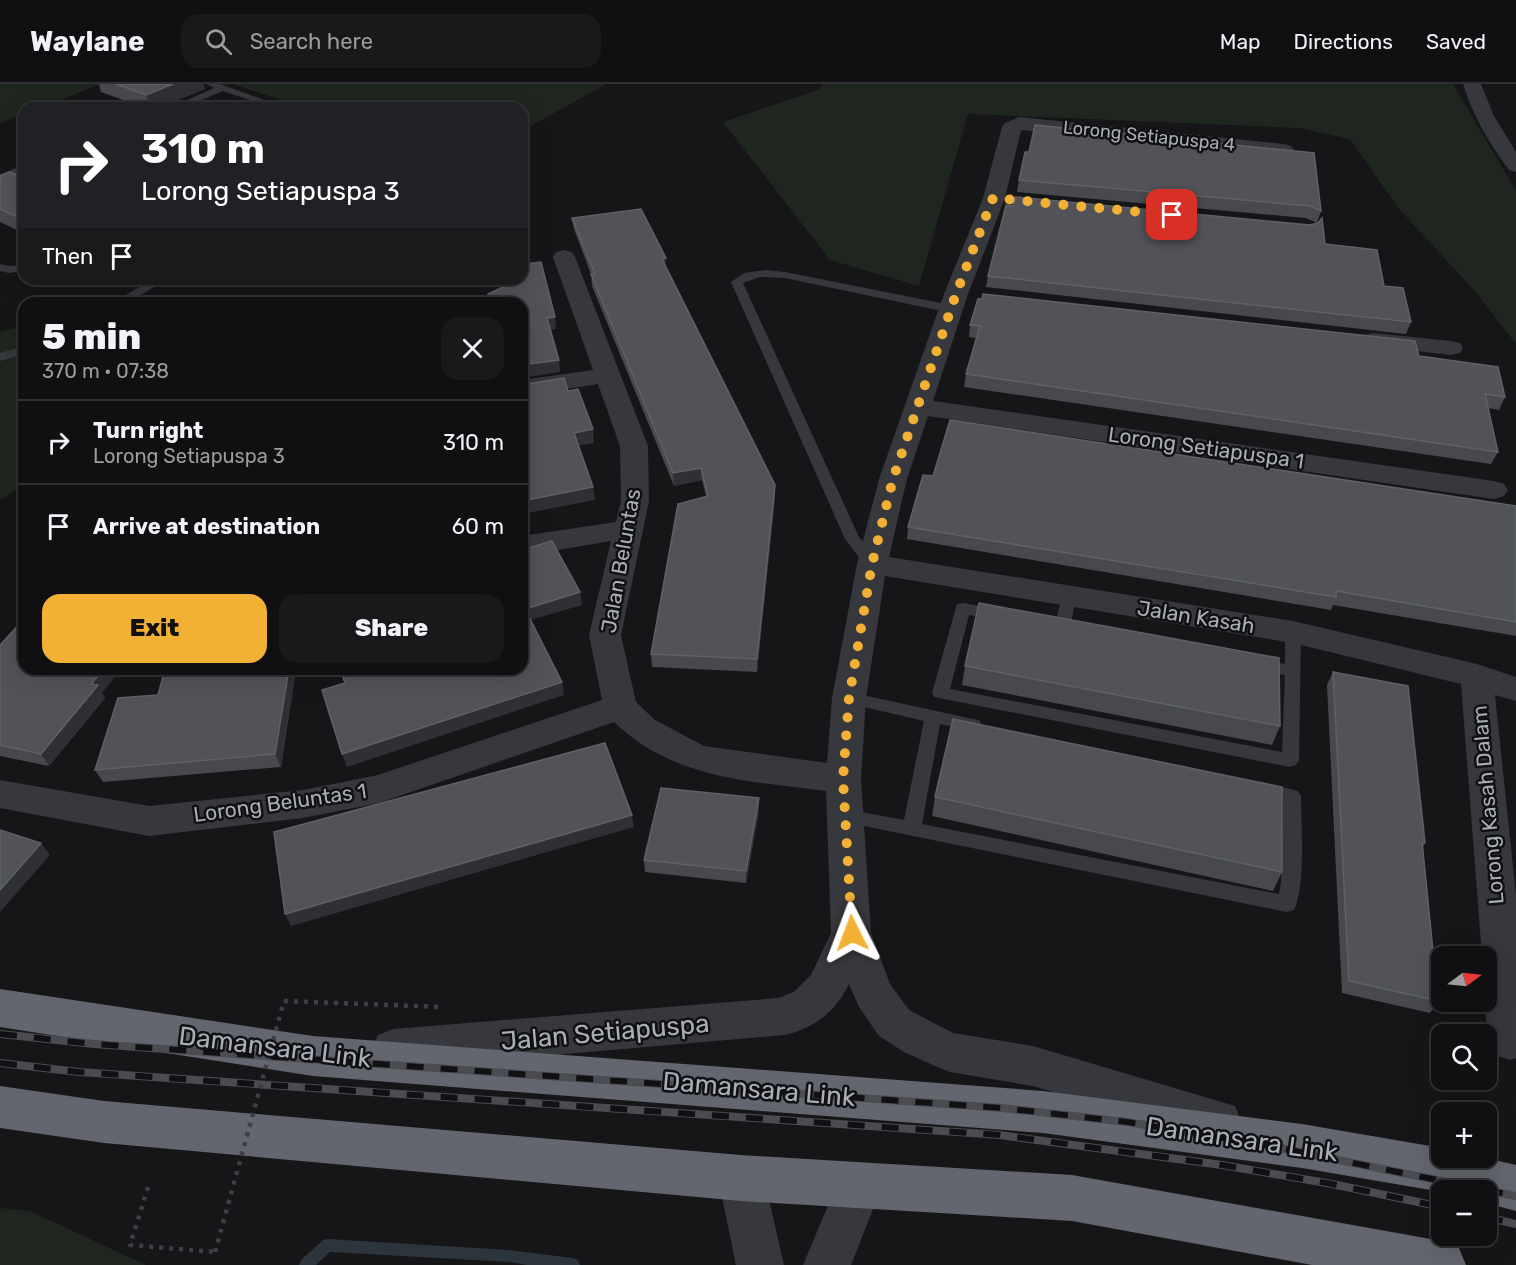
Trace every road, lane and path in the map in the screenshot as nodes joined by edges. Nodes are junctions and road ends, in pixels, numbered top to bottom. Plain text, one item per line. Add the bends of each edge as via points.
1 (211, 84) edge
2 (1472, 84) edge
3 (223, 88) junction
4 (189, 102) edge
5 (264, 102) edge
6 (1015, 124) joint
7 (1284, 150) edge
8 (1516, 166) edge
9 (18, 170) edge
10 (0, 178) edge
11 (564, 257) dead end
12 (0, 267) edge
13 (18, 269) edge
14 (151, 285) edge
15 (129, 297) edge
16 (962, 300) junction
17 (1345, 337) edge
18 (1451, 348) dead end
19 (18, 352) edge
20 (0, 357) edge
21 (608, 375) junction
22 (528, 387) edge
23 (918, 407) junction
24 (1494, 490) dead end
25 (628, 529) junction
26 (528, 545) edge
27 (872, 564) junction
28 (1068, 596) junction
29 (1062, 628) junction
30 (1293, 632) junction
31 (1293, 671) junction
32 (1477, 676) junction
33 (1516, 689) edge
34 (849, 698) junction
35 (620, 706) junction
36 (933, 716) junction
37 (991, 729) edge
38 (843, 779) junction
39 (1245, 785) edge
40 (0, 794) edge
41 (845, 816) junction
42 (912, 829) junction
43 (852, 933) junction
44 (0, 1008) edge
45 (449, 1008) dead end
46 (1510, 1041) dead end
47 (313, 1056) junction
48 (10, 1112) edge
49 (1302, 1146) junction
50 (741, 1178) junction
51 (859, 1186) junction
52 (148, 1187) dead end
53 (1516, 1188) edge
54 (760, 1265) edge
55 (827, 1265) edge
56 (1442, 1265) edge

1 - 3 lane
2 - 8 street via 1505,152
3 - 4 lane
3 - 5 lane
6 - 7 street, Lorong Setiapuspa 4
6 - 16 street, Jalan Setiapuspa via 1005,199
9 - 10 lane
11 - 21 street, Jalan Beluntas
12 - 13 lane
14 - 15 lane
16 - 23 street, Jalan Setiapuspa
16 - 27 lane via 763,273 744,275 737,282 852,539
17 - 18 street
19 - 20 lane
21 - 22 street
21 - 25 street, Jalan Beluntas via 634,446 635,501
23 - 24 street, Lorong Setiapuspa 1
23 - 27 street, Jalan Setiapuspa via 893,479
25 - 26 street
25 - 35 street, Jalan Beluntas via 605,635
27 - 28 street, Jalan Kasah
27 - 34 street, Jalan Setiapuspa
28 - 29 lane
28 - 30 street, Jalan Kasah
29 - 31 lane
29 - 31 lane via 963,608 940,693 1290,760
30 - 31 lane
30 - 32 street, Jalan Kasah
32 - 33 street, Jalan Kasah
32 - 46 street, Lorong Kasah Dalam
34 - 36 lane
34 - 38 street, Jalan Setiapuspa
35 - 38 street via 643,729 698,758
35 - 40 street, Lorong Beluntas 1 via 379,789 303,804 148,821
36 - 37 lane
36 - 42 lane
38 - 41 street, Jalan Setiapuspa
39 - 42 lane via 1292,796 1287,904
41 - 42 lane
41 - 43 street, Jalan Setiapuspa
43 - 47 street, Jalan Setiapuspa via 833,978 818,998 797,1013
43 - 49 street, Jalan Setiapuspa via 873,994 894,1023 919,1038 950,1052 1033,1066
44 - 47 highway, Damansara Link
45 - 52 path, bridge via 284,1001 215,1252 130,1245
47 - 49 highway, Damansara Link via 1044,1112
48 - 50 highway
49 - 53 highway, Damansara Link via 1453,1172
50 - 51 highway
50 - 54 street
51 - 55 street
51 - 56 highway via 1072,1198

